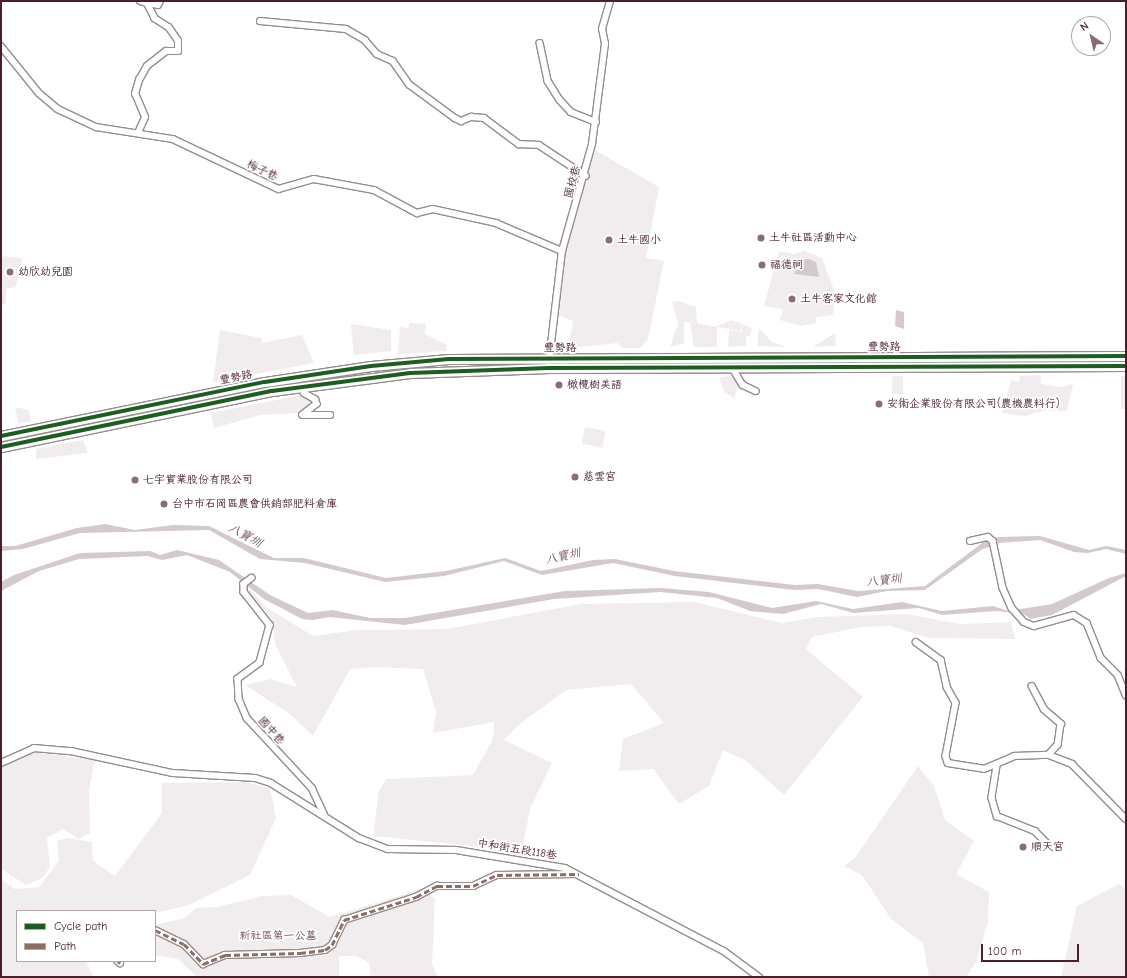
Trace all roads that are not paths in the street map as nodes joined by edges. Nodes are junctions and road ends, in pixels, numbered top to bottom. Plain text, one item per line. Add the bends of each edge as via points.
1 (160, 1) edge
2 (610, 1) edge
3 (143, 2) edge
4 (260, 21) dead end
5 (540, 43) dead end
6 (1, 46) edge
7 (596, 122) junction
8 (138, 133) junction
9 (586, 176) junction
10 (562, 251) junction
11 (1126, 356) edge
12 (548, 357) junction
13 (1126, 366) edge
14 (732, 367) junction
15 (549, 368) junction
16 (756, 391) dead end
17 (304, 393) dead end
18 (330, 415) dead end
19 (1, 436) edge
20 (1, 447) edge
21 (970, 541) dead end
22 (252, 578) dead end
23 (916, 642) dead end
24 (1032, 686) dead end
25 (1126, 695) edge
26 (1049, 755) junction
27 (1, 763) edge
28 (997, 766) junction
29 (324, 814) junction
30 (1126, 819) edge
31 (1046, 842) dead end
32 (579, 874) junction
33 (156, 930) edge
34 (759, 977) edge

1 - 3 street via 158,5
2 - 7 street, 國校巷 via 602,30 606,44
3 - 8 street via 155,19 169,28 178,41 178,51 166,51 147,66 139,80 135,94 145,117
4 - 9 street via 346,29 365,40 377,54 393,61 410,85 455,118 461,121 471,117 484,118 519,144 539,146
5 - 7 street via 548,81 560,100 571,112
6 - 8 street, 梅子巷 via 39,93 58,109 96,127
7 - 9 street, 國校巷
8 - 10 street, 梅子巷 via 173,139 279,189 314,179 374,190 417,213 433,209 496,223
9 - 10 street, 國校巷
10 - 12 street, 國校巷
11 - 12 main road, 豐勢路
12 - 15 street, 國校巷
12 - 19 main road, 豐勢路 via 449,359 324,372
13 - 14 main road, 豐勢路
14 - 15 main road, 豐勢路
14 - 16 street via 743,385
15 - 20 main road, 豐勢路 via 417,372 326,382
17 - 18 street via 315,399 317,404 303,415
21 - 25 street via 988,537 993,541 1003,588 1012,608 1024,622 1034,626 1074,615 1087,623 1101,658 1118,675
22 - 29 street, 國中巷 via 244,584 244,592 270,626 260,664 238,679 238,699 247,718 312,788
23 - 28 street via 941,660 947,687 956,703 946,759 953,765 984,769
24 - 26 street via 1041,705 1060,724 1058,745
26 - 28 street via 1014,756
26 - 30 street via 1072,764
27 - 29 street, 中和街五段118巷 via 34,748 71,751 173,773 255,778 271,783
28 - 31 street via 992,798 997,816 1035,831
29 - 32 street, 中和街五段118巷 via 359,838 388,849 456,850 558,865
32 - 33 street via 497,875 473,886 437,886 416,897 344,920 332,945 325,950 225,955 203,964 184,944
32 - 34 street, 中和街五段118巷 via 627,903 724,951

